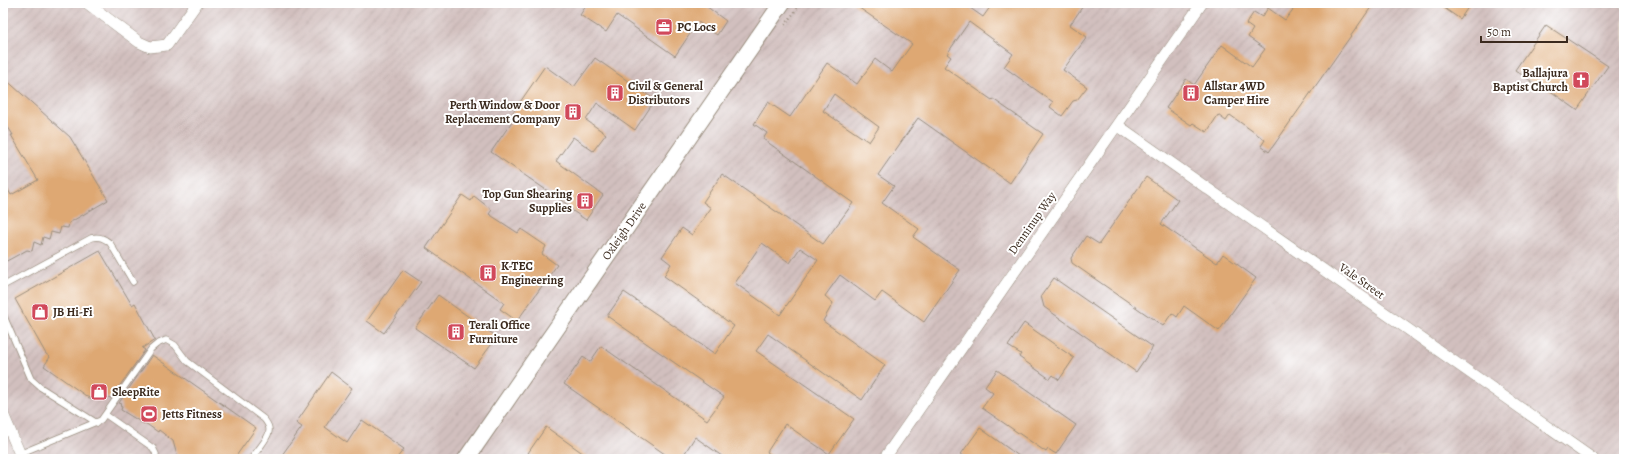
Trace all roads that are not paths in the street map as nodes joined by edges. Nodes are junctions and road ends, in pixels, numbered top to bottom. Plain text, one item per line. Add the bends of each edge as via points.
1 (87, 3) edge
2 (197, 3) edge
3 (782, 3) edge
4 (1202, 3) edge
5 (1116, 125) junction
6 (133, 282) dead end
7 (3, 286) edge
8 (3, 314) edge
9 (3, 414) edge
10 (106, 415) junction
11 (97, 422) junction
12 (21, 456) edge
13 (155, 459) edge
14 (251, 459) edge
15 (466, 459) edge
16 (884, 459) edge
17 (1593, 459) edge

1 - 2 street via 139,42 150,47 167,44
3 - 15 street, Oxleigh Drive
4 - 5 street, Denninup Way
5 - 16 street, Denninup Way
5 - 17 street, Vale Street
6 - 7 lane via 110,242 97,237
8 - 11 lane via 31,379
9 - 12 street
10 - 11 lane
10 - 13 lane via 153,448
10 - 14 lane via 151,349 163,340 169,341 187,361 268,424 270,431
11 - 12 lane

